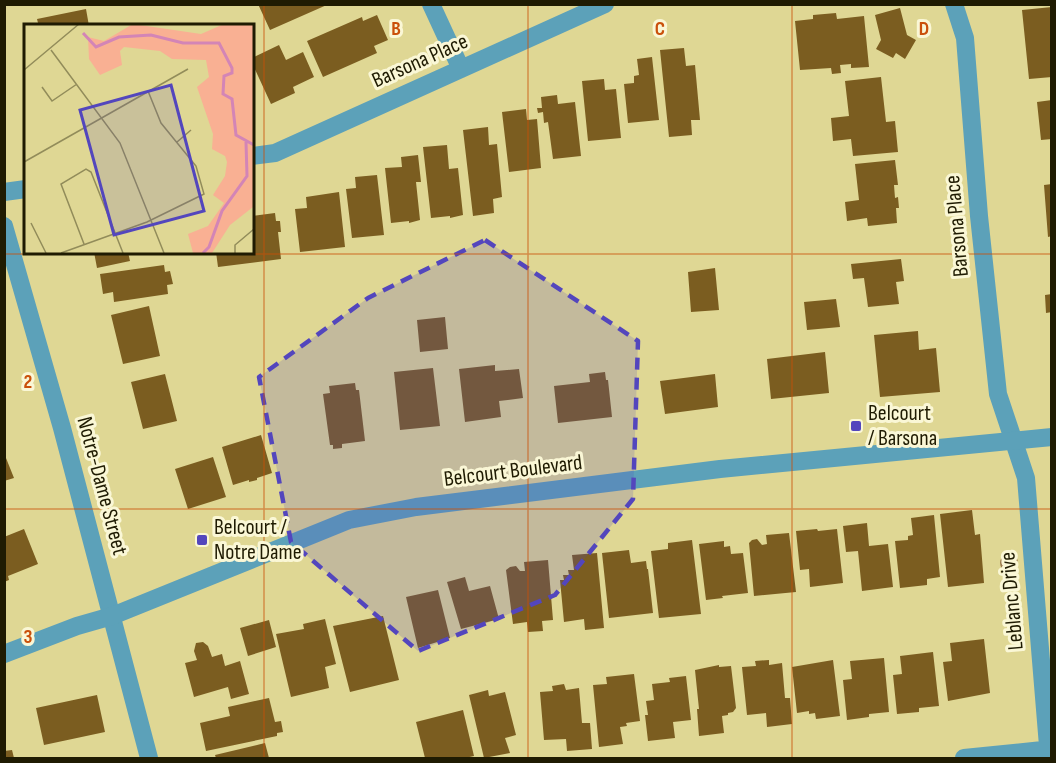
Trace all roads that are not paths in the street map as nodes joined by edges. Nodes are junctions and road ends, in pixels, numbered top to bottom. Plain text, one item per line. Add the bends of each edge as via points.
1 (431, 4) edge
2 (605, 4) edge
3 (954, 4) edge
4 (460, 69) junction
5 (254, 156) edge
6 (24, 189) edge
7 (4, 192) edge
8 (4, 226) edge
9 (1052, 437) edge
10 (1013, 442) junction
11 (112, 616) junction
12 (4, 654) edge
13 (1050, 752) edge
14 (149, 759) edge
15 (964, 759) edge

1 - 4 street
2 - 4 street, Barsona Place
3 - 10 street, Barsona Place via 965,38 998,394
4 - 5 street, Barsona Place via 275,153
6 - 7 street
8 - 11 street, Notre-Dame Street
9 - 10 street, Belcourt Boulevard
10 - 11 street, Belcourt Boulevard via 709,470 416,507 349,520
10 - 13 street, Leblanc Drive via 1026,478
11 - 12 street, Belcourt Boulevard
11 - 14 street, Notre-Dame Street
13 - 15 street

